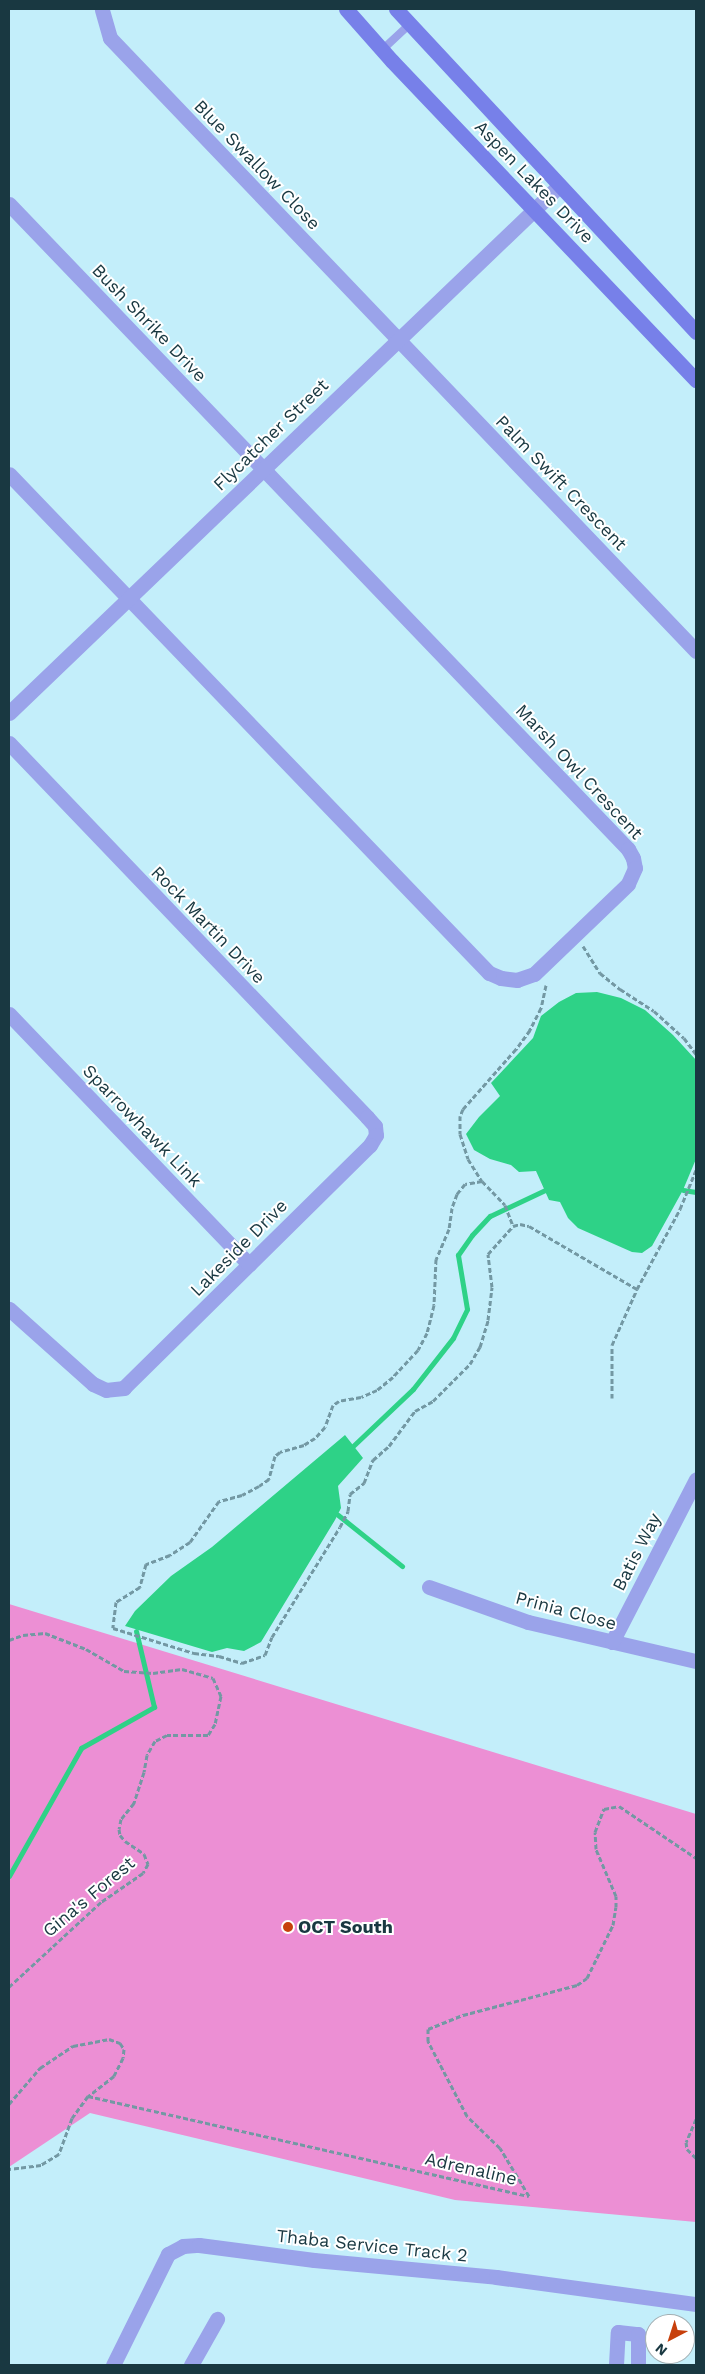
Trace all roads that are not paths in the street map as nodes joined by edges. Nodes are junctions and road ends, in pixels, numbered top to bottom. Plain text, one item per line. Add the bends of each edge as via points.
1 (346, 9) edge
2 (396, 9) edge
3 (102, 10) edge
4 (410, 24) junction
5 (382, 50) junction
6 (559, 186) junction
7 (9, 204) edge
8 (535, 209) junction
9 (696, 332) edge
10 (398, 340) junction
11 (696, 380) edge
12 (263, 469) junction
13 (9, 474) edge
14 (127, 597) junction
15 (696, 651) edge
16 (9, 713) edge
17 (9, 743) edge
18 (9, 1014) edge
19 (376, 1135) joint
20 (249, 1264) junction
21 (9, 1310) edge
22 (696, 1479) edge
23 (429, 1587) dead end
24 (612, 1642) junction
25 (696, 1661) edge
26 (696, 2304) edge
27 (217, 2319) dead end
28 (113, 2365) edge
29 (191, 2365) edge
30 (616, 2365) edge
31 (638, 2365) edge

1 - 5 street, Aspen Lakes Drive
2 - 4 street, Aspen Lakes Drive
3 - 10 street, Blue Swallow Close via 110,38
4 - 5 lane
4 - 6 street, Aspen Lakes Drive
5 - 8 street, Aspen Lakes Drive
6 - 8 street, Flycatcher Street
6 - 9 street, Aspen Lakes Drive
7 - 12 street, Bush Shrike Drive
8 - 10 street, Flycatcher Street
8 - 11 street, Aspen Lakes Drive
10 - 12 street, Flycatcher Street
10 - 15 street, Palm Swift Crescent
12 - 14 street, Flycatcher Street
12 - 14 street, Marsh Owl Crescent via 634,858 635,868 628,884 578,934 534,974 517,980 498,977 482,967
13 - 14 street, Marsh Owl Crescent
14 - 16 street, Flycatcher Street
17 - 19 street, Rock Martin Drive via 375,1126
18 - 20 street, Sparrowhawk Link
19 - 20 street, Lakeside Drive via 370,1145
20 - 21 street, Lakeside Drive via 127,1386 112,1391 93,1384
22 - 24 street, Batis Way
23 - 24 street, Prinia Close via 528,1622
24 - 25 street, Prinia Close
26 - 28 street, Thaba Service Track 2 via 496,2277 314,2260 199,2245 183,2246 168,2254
27 - 29 street
30 - 31 street via 618,2332 638,2334

